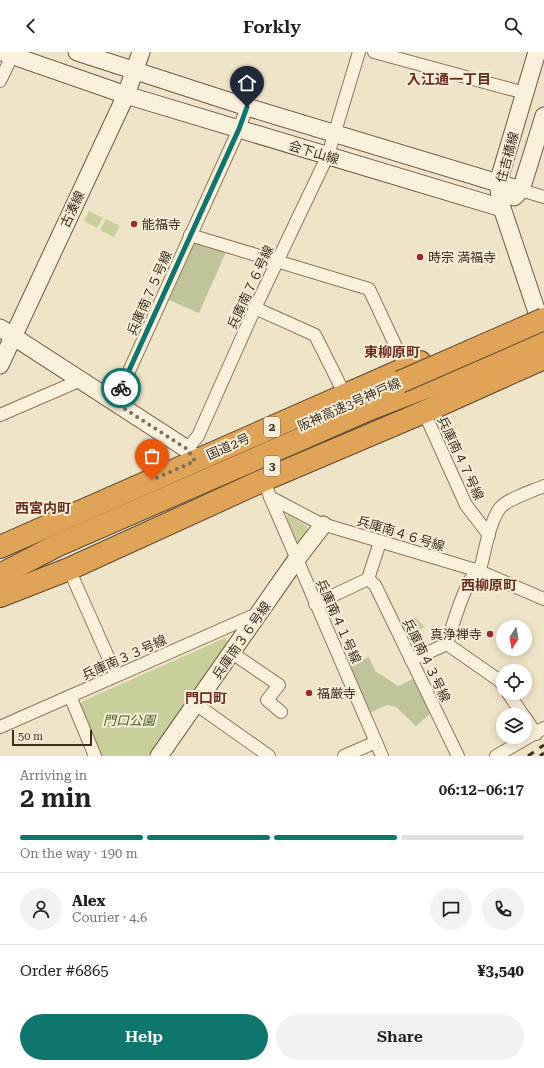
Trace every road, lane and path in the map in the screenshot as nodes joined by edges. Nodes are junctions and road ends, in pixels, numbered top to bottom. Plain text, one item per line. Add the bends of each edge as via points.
1 (76, 52) edge
2 (140, 52) edge
3 (359, 52) edge
4 (374, 52) edge
5 (537, 52) edge
6 (9, 53) edge
7 (134, 71) junction
8 (0, 81) edge
9 (525, 93) junction
10 (126, 94) junction
11 (247, 107) junction
12 (544, 116) edge
13 (239, 129) junction
14 (335, 134) junction
15 (328, 155) junction
16 (498, 182) junction
17 (521, 190) junction
18 (544, 197) edge
19 (502, 208) junction
20 (190, 235) junction
21 (278, 261) junction
22 (255, 308) junction
23 (542, 313) edge
24 (7, 332) edge
25 (544, 332) edge
26 (544, 340) edge
27 (544, 348) edge
28 (544, 358) edge
29 (0, 365) edge
30 (403, 375) junction
31 (81, 380) junction
32 (345, 395) junction
33 (114, 402) junction
34 (424, 412) junction
35 (0, 415) edge
36 (191, 455) junction
37 (544, 486) edge
38 (267, 489) junction
39 (323, 524) junction
40 (489, 535) junction
41 (380, 542) junction
42 (0, 547) edge
43 (0, 557) edge
44 (296, 560) junction
45 (69, 569) junction
46 (479, 571) junction
47 (0, 575) edge
48 (368, 579) junction
49 (0, 584) edge
50 (0, 596) edge
51 (544, 598) edge
52 (316, 604) junction
53 (260, 612) junction
54 (446, 644) junction
55 (232, 653) junction
56 (411, 660) junction
57 (116, 675) junction
58 (496, 678) edge
59 (70, 696) junction
60 (197, 705) junction
61 (281, 712) dead end
62 (532, 724) edge
63 (0, 727) edge
64 (540, 731) edge
65 (376, 742) junction
66 (90, 754) edge
67 (159, 756) edge
68 (269, 756) edge
69 (344, 756) edge
70 (382, 756) edge
71 (458, 756) edge
72 (496, 756) edge

1 - 7 street, 会下山線
2 - 7 street, 古湊線
3 - 14 street, 兵庫南７６号線
4 - 9 street
5 - 9 street, 住吉橋線
6 - 8 street
6 - 10 street, 会下山線
7 - 10 street, 古湊線
7 - 11 street, 会下山線
9 - 16 street, 住吉橋線
10 - 13 street, 会下山線
10 - 24 street, 古湊線
11 - 13 street, 兵庫南７５号線
11 - 14 street, 会下山線
12 - 17 street, 住吉橋線
13 - 15 street, 会下山線
13 - 20 street, 兵庫南７５号線
14 - 15 street, 兵庫南７６号線
14 - 16 street, 会下山線
15 - 19 street, 会下山線
15 - 21 street, 兵庫南７６号線
16 - 17 street, 会下山線
16 - 19 street, 住吉橋線
17 - 18 street
17 - 19 street, 住吉橋線
19 - 23 street
20 - 21 street
20 - 33 street, 兵庫南７５号線
21 - 22 street, 兵庫南７６号線
21 - 30 street via 369,289
22 - 32 street via 315,336
22 - 36 street, 兵庫南７６号線
23 - 25 street
23 - 30 highway, 阪神高速3号神戸線 / 3, bridge
24 - 29 street, 古湊線
24 - 31 street
25 - 30 highway, 3, bridge
26 - 47 highway, 3 via 372,408 56,546
27 - 49 highway, 阪神高速3号神戸線 / 3
28 - 34 highway
30 - 32 highway, 国道2号 / 2
30 - 43 highway, 阪神高速3号神戸線 / 3
31 - 33 street
31 - 35 street
32 - 36 highway, 国道2号 / 2
33 - 36 street
34 - 38 highway
34 - 40 street, 兵庫南４７号線 via 466,505
36 - 42 highway, 国道2号 / 2
37 - 40 street via 501,506
38 - 39 street, 兵庫南４６号線
38 - 44 street, 兵庫南４１号線
38 - 45 highway
39 - 41 street, 兵庫南４６号線
39 - 44 street, 兵庫南３６号線
40 - 46 street
41 - 46 street, 兵庫南４６号線
41 - 48 street
44 - 52 street, 兵庫南４１号線
44 - 53 street, 兵庫南３６号線
45 - 50 highway
45 - 57 street
46 - 51 street, 兵庫南４６号線
46 - 54 street via 471,579
48 - 52 street
48 - 56 street, 兵庫南４３号線 via 375,585
52 - 65 street, 兵庫南４１号線
53 - 55 street, 兵庫南３６号線
53 - 57 street, 兵庫南３３号線
54 - 56 street
54 - 58 street
55 - 60 street, 兵庫南３６号線
55 - 61 street via 279,685 267,700
56 - 71 street, 兵庫南４３号線
57 - 59 street, 兵庫南３３号線
59 - 63 street, 兵庫南３３号線
59 - 66 street
60 - 67 street, 兵庫南３６号線
60 - 68 street
62 - 64 street
64 - 72 street
65 - 69 street
65 - 70 street, 兵庫南４１号線

